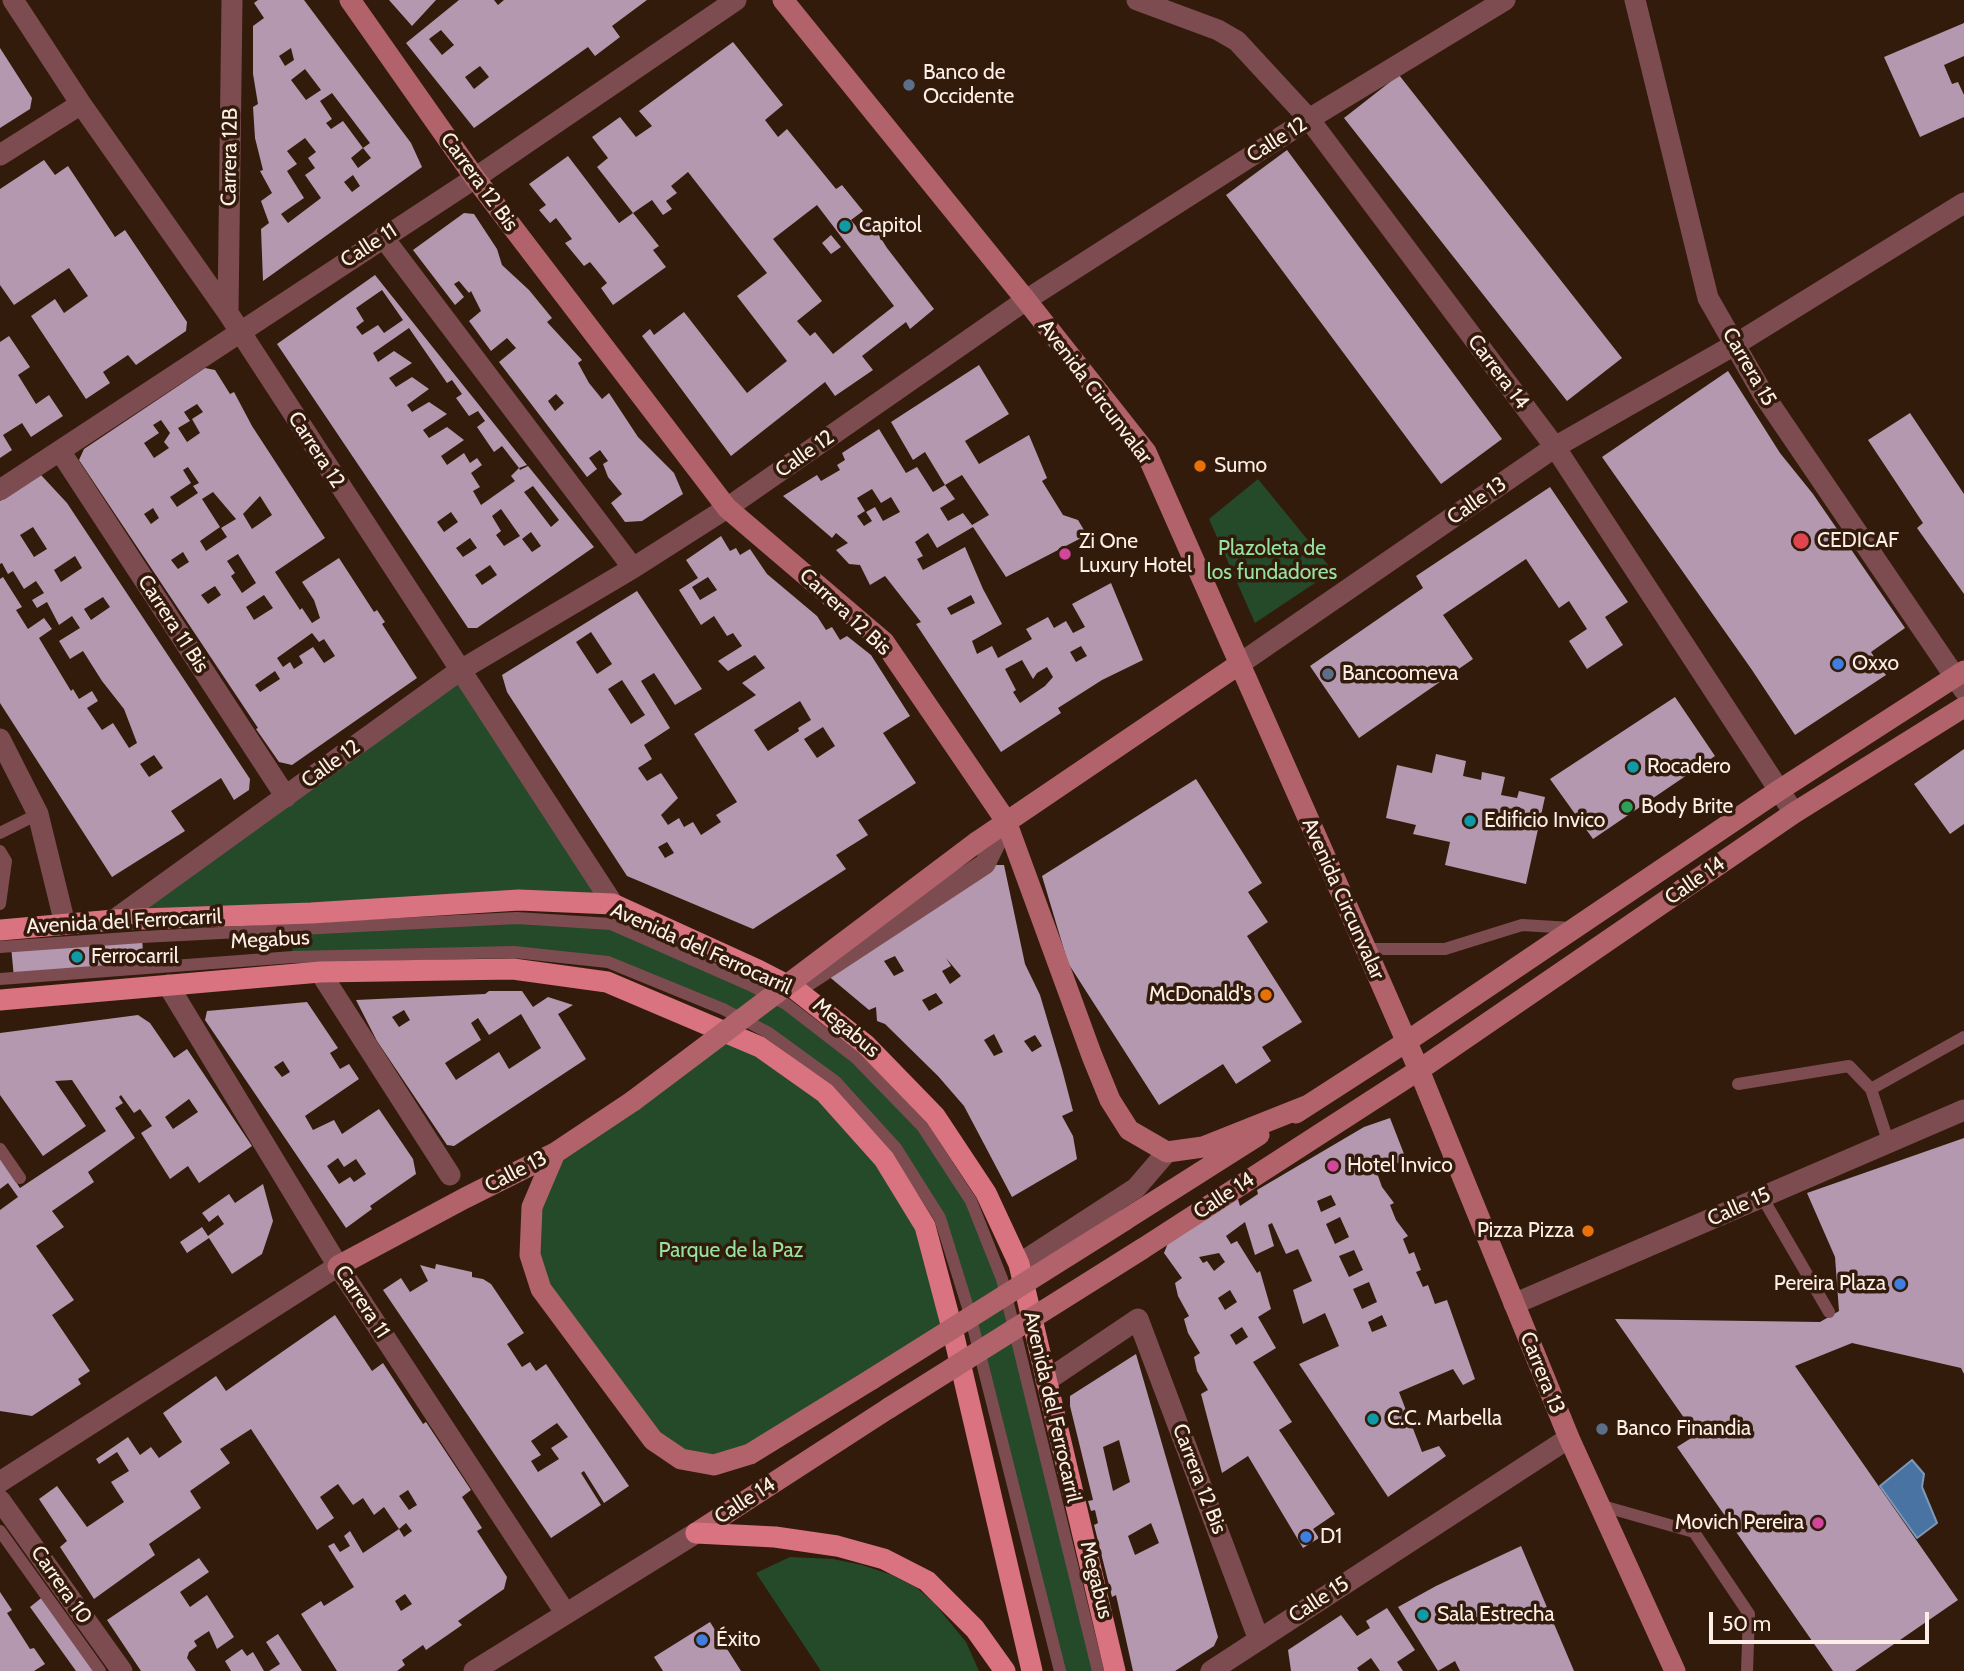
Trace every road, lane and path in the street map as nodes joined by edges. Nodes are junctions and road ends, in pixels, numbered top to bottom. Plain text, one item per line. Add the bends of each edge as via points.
1 (13, 0) edge
2 (232, 0) edge
3 (350, 0) edge
4 (736, 0) edge
5 (783, 0) edge
6 (1138, 0) edge
7 (1505, 0) edge
8 (1635, 0) edge
9 (81, 104) junction
10 (1309, 119) junction
11 (0, 155) edge
12 (475, 178) junction
13 (1964, 203) edge
14 (383, 237) junction
15 (1026, 300) junction
16 (233, 322) junction
17 (1736, 344) junction
18 (1555, 447) junction
19 (60, 451) junction
20 (0, 490) edge
21 (727, 508) junction
22 (633, 568) junction
23 (1238, 665) junction
24 (459, 670) junction
25 (1961, 679) edge
26 (1964, 708) edge
27 (0, 739) edge
28 (1778, 791) junction
29 (286, 797) junction
30 (1794, 813) junction
31 (38, 814) junction
32 (1006, 821) junction
33 (0, 833) edge
34 (0, 851) edge
35 (0, 897) edge
36 (0, 904) edge
37 (613, 904) junction
38 (114, 920) junction
39 (65, 924) junction
40 (1574, 929) junction
41 (0, 930) edge
42 (0, 947) edge
43 (1366, 948) junction
44 (320, 972) junction
45 (0, 979) edge
46 (168, 985) junction
47 (795, 989) junction
48 (0, 1000) edge
49 (1964, 1037) edge
50 (1406, 1042) junction
51 (1419, 1070) junction
52 (1738, 1084) dead end
53 (1871, 1090) junction
54 (1306, 1106) junction
55 (1964, 1110) edge
56 (1888, 1141) junction
57 (0, 1149) edge
58 (1167, 1152) junction
59 (555, 1153) junction
60 (450, 1175) dead end
61 (20, 1178) dead end
62 (1762, 1197) junction
63 (1019, 1264) junction
64 (338, 1266) junction
65 (1514, 1304) junction
66 (1829, 1312) dead end
67 (1046, 1381) junction
68 (1569, 1438) junction
69 (0, 1482) edge
70 (0, 1500) edge
71 (1599, 1505) junction
72 (0, 1531) edge
73 (696, 1533) junction
74 (566, 1614) junction
75 (1259, 1640) junction
76 (100, 1671) edge
77 (122, 1671) edge
78 (474, 1671) edge
79 (1005, 1671) edge
80 (1032, 1671) edge
81 (1060, 1671) edge
82 (1098, 1671) edge
83 (1115, 1671) edge
84 (1210, 1671) edge
85 (1675, 1671) edge
86 (1747, 1671) edge

1 - 9 street, Carrera 12
2 - 16 street, Carrera 12B
3 - 12 main road, Carrera 12 Bis
4 - 12 street, Calle 11
5 - 15 main road, Avenida Circunvalar
6 - 10 street, Carrera 14 via 1237,41
7 - 10 street, Calle 12
8 - 17 street, Carrera 15 via 1707,298
9 - 11 street
9 - 16 street, Carrera 12
10 - 15 street, Calle 12
10 - 18 street, Carrera 14
12 - 14 street, Calle 11
12 - 21 main road, Carrera 12 Bis
13 - 17 street, Calle 13
14 - 16 street, Calle 11
14 - 22 street
15 - 21 street, Calle 12
15 - 23 main road, Avenida Circunvalar via 1146,452
16 - 19 street, Calle 11
16 - 24 street, Carrera 12
17 - 18 street, Calle 13
17 - 25 street, Carrera 15 via 1763,394
18 - 23 street, Calle 13
18 - 28 street, Carrera 14
19 - 20 street, Calle 11
19 - 29 street, Carrera 11 Bis
21 - 22 street, Calle 12
21 - 32 main road, Carrera 12 Bis via 884,642
22 - 24 street, Calle 12
23 - 32 main road, Calle 13
23 - 43 main road, Avenida Circunvalar
24 - 29 street, Calle 12
24 - 37 street, Carrera 12
25 - 28 main road, Calle 14
26 - 30 main road, Calle 14
27 - 31 street
28 - 30 street, Carrera 14
28 - 40 main road, Calle 14
29 - 38 street, Calle 12
30 - 51 main road, Calle 14
31 - 33 lane
31 - 39 street
32 - 47 street via 985,864
32 - 58 main road, Carrera 12 Bis via 1110,1100 1129,1130
32 - 59 main road, Calle 13, bridge via 633,1101
34 - 35 lane via 6,861
35 - 36 lane
37 - 38 main road, Avenida del Ferrocarril via 519,900
37 - 47 main road, Avenida del Ferrocarril
38 - 39 main road, Avenida del Ferrocarril
39 - 41 main road, Avenida del Ferrocarril
40 - 43 lane via 1522,925 1445,949
40 - 50 main road, Calle 14
42 - 82 lane, Megabus via 517,918 611,924 786,1004 856,1058 922,1126 971,1201 1002,1279
43 - 50 main road, Avenida Circunvalar
44 - 46 main road
44 - 60 street
44 - 80 main road via 513,969 607,982 760,1047 825,1093 884,1158 925,1226
45 - 81 lane, Megabus via 293,957 514,952 608,962 769,1033 835,1082 897,1148 940,1218 970,1311
46 - 48 main road
46 - 64 street, Carrera 11
47 - 63 main road, Avenida del Ferrocarril via 866,1045 935,1116 986,1193
49 - 53 lane
50 - 51 main road, Avenida Circunvalar
50 - 54 main road, Calle 14
51 - 65 main road, Carrera 13
51 - 73 main road, Calle 14, bridge
52 - 53 lane via 1849,1066
53 - 56 lane
54 - 58 main road via 1203,1147
54 - 59 main road, Calle 14, bridge via 750,1454 714,1465 681,1459 653,1440 541,1289 530,1255 532,1207
55 - 56 street, Calle 15
56 - 62 street, Calle 15
57 - 61 lane
58 - 63 street via 1136,1188
59 - 64 main road, Calle 13
62 - 65 street, Calle 15
62 - 66 lane
63 - 67 main road, Avenida del Ferrocarril
64 - 69 street, Calle 13
64 - 74 street, Carrera 11
65 - 68 main road, Carrera 13
67 - 75 street, Carrera 12 Bis via 1138,1318
67 - 83 main road, Avenida del Ferrocarril
68 - 71 main road, Carrera 13
68 - 75 street, Calle 15
70 - 77 street, Carrera 10
71 - 85 main road, Carrera 13
71 - 86 lane via 1694,1532 1749,1614
72 - 76 lane
73 - 74 street, Calle 14
73 - 79 main road via 775,1537 884,1559 927,1581 975,1629
74 - 78 street, Calle 14
75 - 84 street, Calle 15

